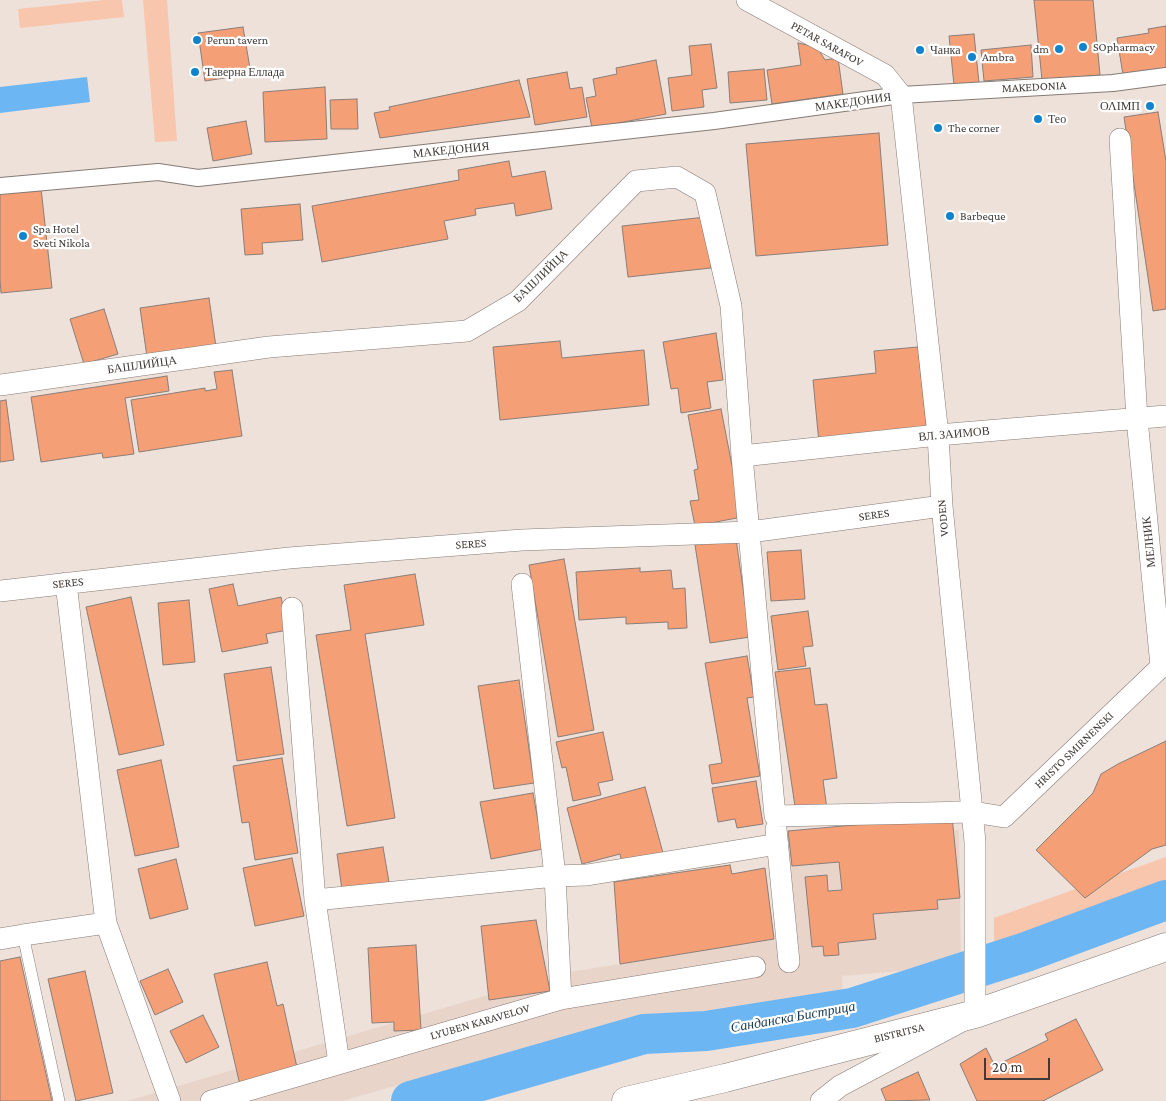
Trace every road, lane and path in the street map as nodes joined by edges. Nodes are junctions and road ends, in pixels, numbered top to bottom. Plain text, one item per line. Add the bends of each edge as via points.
1 (747, 0) edge
2 (1166, 76) edge
3 (901, 95) junction
4 (1120, 139) dead end
5 (0, 186) edge
6 (0, 385) edge
7 (1166, 416) edge
8 (1137, 419) junction
9 (938, 436) junction
10 (742, 456) junction
11 (942, 506) junction
12 (750, 532) junction
13 (66, 583) junction
14 (522, 584) dead end
15 (0, 591) edge
16 (292, 608) dead end
17 (1164, 664) edge
18 (973, 812) junction
19 (775, 816) junction
20 (778, 844) junction
21 (555, 876) junction
22 (315, 900) junction
23 (106, 923) junction
24 (23, 934) junction
25 (0, 939) edge
26 (1166, 947) edge
27 (789, 962) dead end
28 (755, 967) dead end
29 (561, 999) junction
30 (975, 1003) junction
31 (339, 1063) junction
32 (725, 1078) junction
33 (701, 1095) dead end
34 (59, 1101) edge
35 (170, 1101) edge
36 (211, 1101) edge
37 (626, 1101) edge
38 (821, 1101) edge

1 - 3 street, PETAR SARAFOV via 885,75
2 - 3 street, MAKEDONIA via 1113,83
3 - 5 street, МАКЕДОНИЯ via 714,121 198,178 158,172
3 - 9 street, VODEN
4 - 8 street, МЕЛНИК
6 - 10 street, БАШЛИЙЦА via 269,347 467,331 518,301 636,181 677,177 705,193 731,306
7 - 8 street, ВЛ. ЗАИМОВ
8 - 9 street, ВЛ. ЗАИМОВ
8 - 17 street, МЕЛНИК
9 - 10 street, ВЛ. ЗАИМОВ
9 - 11 street, VODEN
10 - 12 street, БАШЛИЙЦА
11 - 12 street, SERES
11 - 18 street, VODEN
12 - 13 street, SERES via 522,540 289,558
12 - 19 street, БАШЛИЙЦА
13 - 15 street, SERES
13 - 23 street
14 - 21 street
16 - 22 street
17 - 18 street, HRISTO SMIRNENSKI via 1004,817
18 - 19 street
18 - 30 street, VODEN
19 - 20 street, БАШЛИЙЦА
20 - 21 street via 587,875
20 - 27 street, БАШЛИЙЦА
21 - 22 street
21 - 29 street
22 - 31 street
23 - 24 street
23 - 35 street
24 - 25 street
24 - 34 lane
26 - 30 street, BISTRITSA
28 - 29 street, LYUBEN KARAVELOV
29 - 31 street, LYUBEN KARAVELOV
30 - 32 street, BISTRITSA
30 - 38 street
31 - 36 street, LYUBEN KARAVELOV
32 - 33 lane
32 - 37 street, BISTRITSA

